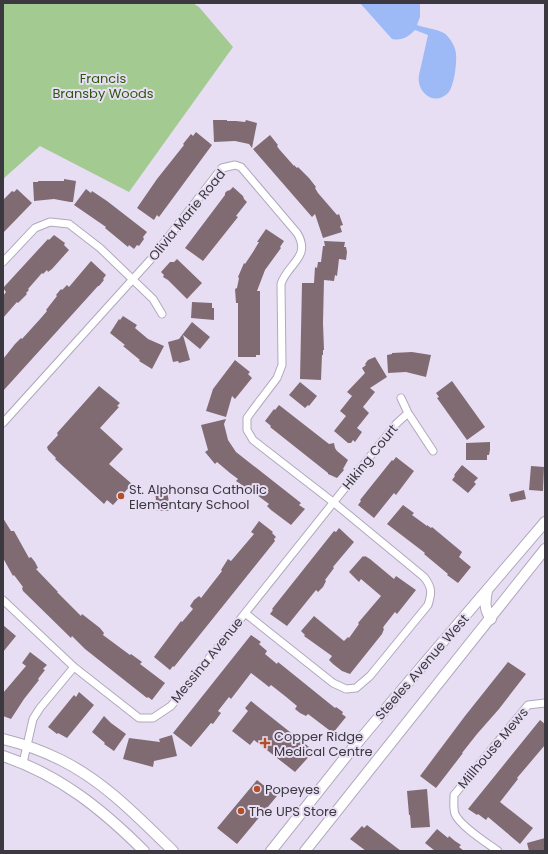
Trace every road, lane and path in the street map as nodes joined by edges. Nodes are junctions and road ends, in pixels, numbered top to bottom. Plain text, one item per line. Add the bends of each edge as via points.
1 (3, 262) edge
2 (132, 280) junction
3 (162, 314) dead end
4 (401, 398) dead end
5 (408, 413) junction
6 (3, 423) edge
7 (433, 451) dead end
8 (333, 502) junction
9 (545, 522) edge
10 (545, 549) edge
11 (487, 591) junction
12 (3, 600) edge
13 (245, 613) junction
14 (490, 619) junction
15 (74, 667) junction
16 (545, 703) edge
17 (3, 739) edge
18 (27, 746) junction
19 (3, 756) edge
20 (23, 763) junction
21 (144, 851) edge
22 (173, 851) edge
23 (271, 851) edge
24 (305, 851) edge
25 (498, 851) edge

1 - 2 street via 35,228 50,222 69,224 100,248
2 - 3 street via 153,299
2 - 6 street, Olivia Marie Road
2 - 8 street, Olivia Marie Road via 222,168 235,165 245,171 297,233 302,248 281,284 282,365 277,378 247,418 247,430 253,440
4 - 5 street, Hiking Court
5 - 7 street, Hiking Court
5 - 8 street, Hiking Court via 396,424
8 - 13 street, Messina Avenue
8 - 13 street, Olivia Marie Road via 424,577 432,589 428,605 370,676 356,688 346,689 334,683
9 - 11 main road, Steeles Avenue West
10 - 14 main road, Steeles Avenue West
11 - 14 main road via 485,603
11 - 23 main road, Steeles Avenue West via 394,699
12 - 15 street, Messina Avenue
13 - 15 street, Messina Avenue via 171,706 153,718 139,718
14 - 24 main road, Steeles Avenue West
15 - 18 street via 33,719
16 - 25 street, Millhouse Mews via 528,705 454,795 455,814 460,821
17 - 18 main road
18 - 20 street
18 - 22 main road via 61,760 99,783
19 - 20 main road
20 - 21 main road via 64,784 96,807

